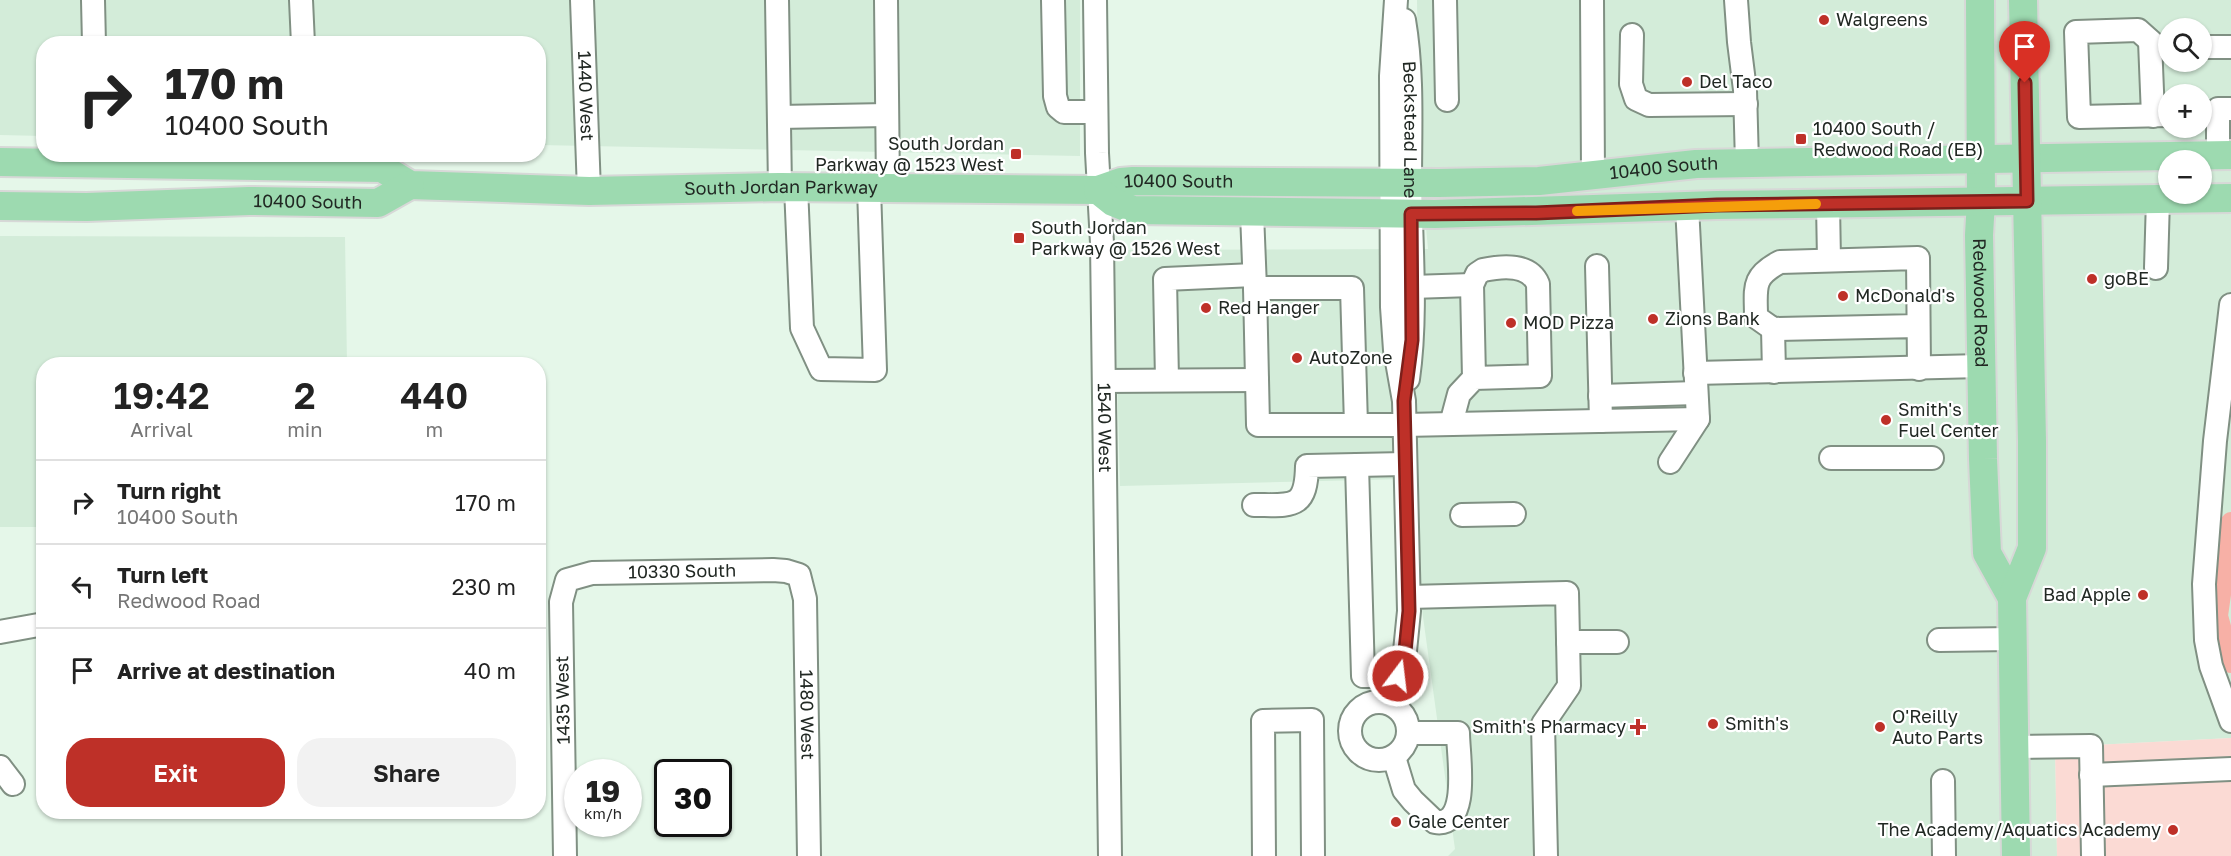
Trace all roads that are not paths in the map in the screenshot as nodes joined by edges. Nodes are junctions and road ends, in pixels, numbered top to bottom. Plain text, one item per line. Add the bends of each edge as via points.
1 (93, 0) edge
2 (301, 0) edge
3 (582, 0) edge
4 (777, 0) edge
5 (886, 0) edge
6 (1053, 0) edge
7 (1095, 0) edge
8 (1398, 0) edge
9 (1445, 0) edge
10 (1592, 0) edge
11 (1736, 0) edge
12 (1980, 0) edge
13 (2023, 0) edge
14 (1632, 35) dead end
15 (94, 36) edge
16 (303, 36) edge
17 (2158, 43) edge
18 (2212, 47) edge
19 (2231, 47) edge
20 (1447, 100) dead end
21 (1746, 104) junction
22 (1096, 112) junction
23 (2217, 113) edge
24 (887, 115) junction
25 (2158, 116) edge
26 (779, 117) junction
27 (2224, 155) edge
28 (2026, 158) junction
29 (1981, 159) junction
30 (36, 161) edge
31 (0, 162) edge
32 (314, 162) edge
33 (1747, 163) junction
34 (1593, 175) junction
35 (1401, 183) junction
36 (410, 185) junction
37 (788, 187) junction
38 (879, 188) junction
39 (1098, 190) junction
40 (590, 191) junction
41 (2212, 198) edge
42 (2231, 198) edge
43 (2158, 199) joint
44 (1981, 201) junction
45 (2027, 201) junction
46 (1828, 204) junction
47 (0, 206) edge
48 (1687, 206) junction
49 (1252, 213) junction
50 (1401, 214) junction
51 (1829, 260) junction
52 (1597, 266) dead end
53 (2156, 268) dead end
54 (1255, 282) junction
55 (1472, 285) junction
56 (1402, 287) junction
57 (1352, 288) junction
58 (2231, 305) edge
59 (1918, 326) junction
60 (1773, 329) junction
61 (1981, 366) junction
62 (1919, 369) junction
63 (1774, 372) junction
64 (1474, 378) junction
65 (1167, 380) junction
66 (1257, 380) junction
67 (1104, 381) junction
68 (1696, 383) junction
69 (1600, 396) junction
70 (1698, 419) junction
71 (1601, 421) junction
72 (1451, 424) junction
73 (1356, 425) junction
74 (1404, 425) junction
75 (1831, 458) dead end
76 (1932, 458) dead end
77 (1670, 462) dead end
78 (1405, 464) junction
79 (1357, 465) junction
80 (1254, 505) dead end
81 (1514, 514) dead end
82 (1462, 515) dead end
83 (799, 575) joint
84 (567, 580) joint
85 (1409, 597) junction
86 (2012, 598) junction
87 (36, 625) edge
88 (0, 632) edge
89 (2012, 639) junction
90 (1939, 640) dead end
91 (1568, 642) junction
92 (1617, 642) dead end
93 (1398, 676) junction
94 (1387, 702) junction
95 (2231, 721) edge
96 (1409, 733) junction
97 (1350, 735) junction
98 (1312, 736) junction
99 (2014, 747) junction
100 (1394, 757) junction
101 (2231, 770) edge
102 (2091, 775) junction
103 (1943, 781) dead end
104 (565, 856) edge
105 (809, 856) edge
106 (1110, 856) edge
107 (1264, 856) edge
108 (1313, 856) edge
109 (1546, 856) edge
110 (1944, 856) edge
111 (2016, 856) edge
112 (2093, 856) edge

1 - 15 street
2 - 16 street
3 - 40 street, 1440 West
4 - 26 street
5 - 24 street
6 - 22 street via 1058,107 1064,112
7 - 22 street, 1540 West
8 - 35 street, Beckstead Lane via 1408,56
9 - 20 street
10 - 34 street
11 - 21 street
12 - 29 main road, Redwood Road
13 - 28 main road, Redwood Road
14 - 21 street via 1631,84 1636,99 1649,105
17 - 25 street via 2138,30 2076,32 2079,117
18 - 19 street
21 - 33 street
22 - 39 street, 1540 West
23 - 27 street
24 - 26 street
24 - 38 street
26 - 37 street
27 - 28 main road, 10400 South
28 - 29 main road, 10400 South
28 - 45 main road, Redwood Road
29 - 33 main road, 10400 South
29 - 44 main road, Redwood Road
30 - 31 main road, 10400 South
32 - 36 main road, 10400 South via 382,168
33 - 34 main road, 10400 South via 1664,166
34 - 35 main road, 10400 South via 1539,181
35 - 39 main road, 10400 South via 1145,180 1121,182
35 - 50 street, Beckstead Lane
36 - 40 main road, South Jordan Parkway
36 - 47 main road, 10400 South via 378,203 249,201
37 - 38 main road, South Jordan Parkway
37 - 38 street via 802,328 821,369 875,370
37 - 40 main road, South Jordan Parkway
38 - 39 main road, South Jordan Parkway
39 - 49 main road, 10400 South via 1121,207 1145,211
39 - 67 street, 1540 West
41 - 42 main road, 10400 South
43 - 45 main road, 10400 South
43 - 53 street
44 - 45 main road, 10400 South
44 - 46 main road, 10400 South
44 - 61 main road, Redwood Road
45 - 86 main road, Redwood Road via 2032,548
46 - 48 main road, 10400 South
46 - 51 street
48 - 50 main road, 10400 South
48 - 68 street
49 - 50 main road, 10400 South
49 - 54 street
50 - 56 street, Beckstead Lane
51 - 59 street via 1918,258
51 - 60 street via 1780,262 1765,270 1755,283 1756,317
52 - 69 street
54 - 57 street
54 - 65 street via 1166,279
54 - 66 street
55 - 56 street
55 - 64 street
55 - 64 street via 1477,274 1489,268 1522,268 1535,277 1540,376
56 - 57 street
56 - 74 street, Beckstead Lane via 1412,340
57 - 73 street
58 - 95 street via 2204,584 2211,666
59 - 60 street
59 - 62 street
60 - 63 street
61 - 62 street
61 - 86 main road, Redwood Road via 1987,553
62 - 63 street
63 - 68 street
64 - 72 street via 1459,394
65 - 66 street
65 - 67 street
66 - 73 street via 1258,425
67 - 106 street, 1540 West
68 - 69 street
68 - 70 street
69 - 71 street
70 - 71 street
70 - 77 street
71 - 72 street
72 - 74 street
73 - 74 street
74 - 78 street, Beckstead Lane
75 - 76 street
78 - 79 street
78 - 85 street, Beckstead Lane
79 - 80 street via 1307,465 1304,493 1297,501 1287,505
79 - 93 street via 1363,676
81 - 82 street
83 - 84 street, 10330 South via 773,570 592,573
83 - 105 street, 1480 West via 805,599
84 - 104 street, 1435 West via 561,602
85 - 91 street via 1567,593
85 - 93 street, Beckstead Lane via 1408,634
86 - 89 main road, Redwood Road
87 - 88 street
89 - 90 street
89 - 99 main road, Redwood Road
91 - 92 street
91 - 109 street via 1569,686 1543,724
93 - 94 street, Beckstead Lane
94 - 96 street via 1406,716
94 - 97 street via 1376,701 1356,713
96 - 100 street via 1403,749
96 - 100 street via 1458,733 1459,805 1454,817 1435,822 1413,801 1404,790
97 - 98 street
97 - 100 street via 1361,754 1371,759
98 - 107 street via 1312,720 1263,721
98 - 108 street
99 - 102 street via 2091,746
99 - 111 main road, Redwood Road
101 - 102 street
102 - 112 street
103 - 110 street

